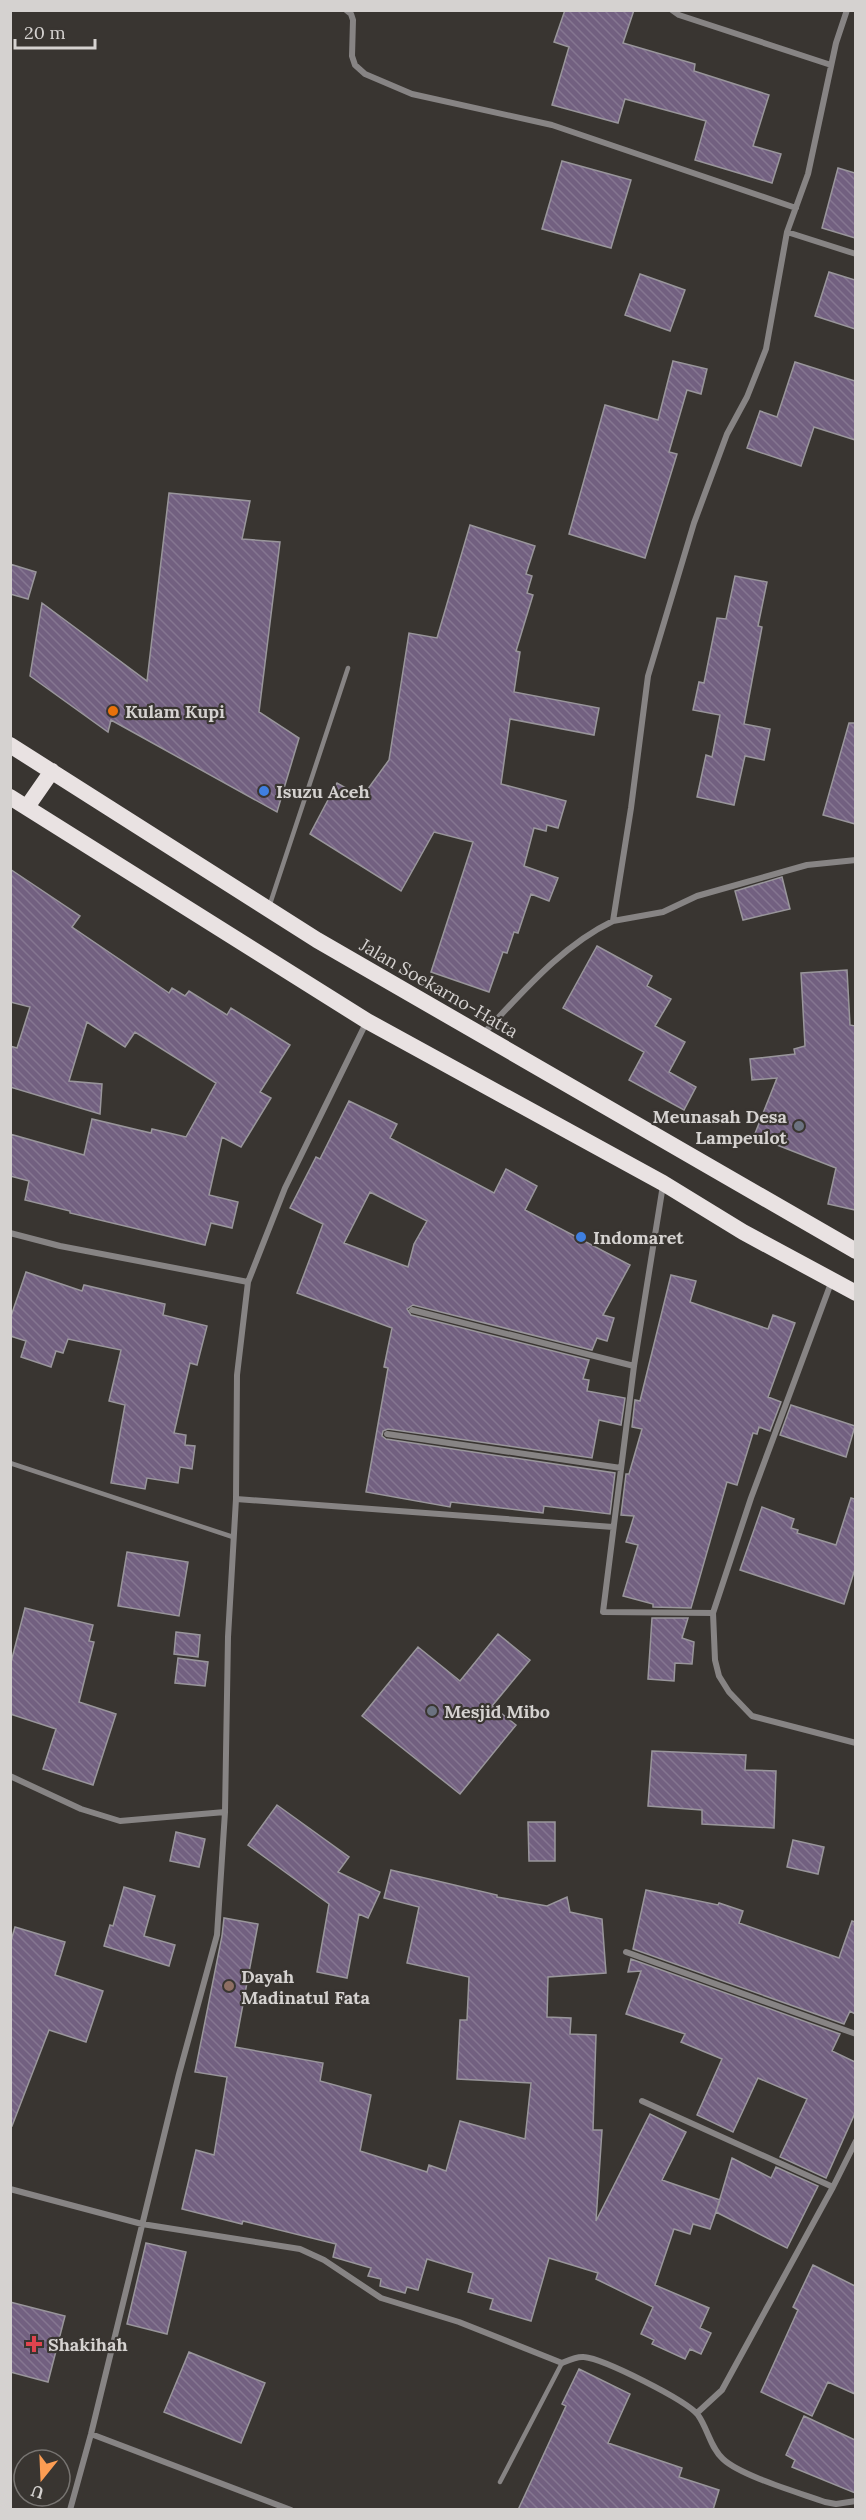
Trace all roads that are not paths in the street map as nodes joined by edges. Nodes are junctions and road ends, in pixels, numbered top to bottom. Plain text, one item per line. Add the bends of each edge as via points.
1 (346, 10) edge
2 (672, 10) edge
3 (847, 10) edge
4 (831, 65) junction
5 (796, 208) junction
6 (787, 232) junction
7 (855, 254) edge
8 (348, 668) dead end
9 (10, 745) edge
10 (52, 771) junction
11 (10, 797) edge
12 (27, 807) junction
13 (855, 860) edge
14 (268, 910) junction
15 (613, 921) junction
16 (367, 1021) junction
17 (482, 1035) junction
18 (663, 1183) junction
19 (10, 1233) edge
20 (855, 1251) edge
21 (832, 1279) junction
22 (248, 1282) junction
23 (855, 1293) edge
24 (412, 1310) dead end
25 (634, 1366) junction
26 (387, 1434) dead end
27 (10, 1463) edge
28 (621, 1468) junction
29 (236, 1499) junction
30 (613, 1527) junction
31 (233, 1537) junction
32 (713, 1613) junction
33 (855, 1743) edge
34 (10, 1776) edge
35 (225, 1812) junction
36 (626, 1952) dead end
37 (855, 2034) edge
38 (642, 2101) dead end
39 (855, 2141) edge
40 (833, 2187) junction
41 (10, 2189) edge
42 (142, 2224) junction
43 (562, 2363) junction
44 (697, 2413) junction
45 (92, 2434) junction
46 (500, 2482) dead end
47 (855, 2501) edge
48 (70, 2510) edge
49 (291, 2510) edge

1 - 5 street via 353,20 352,56 365,74 412,94 552,125
2 - 4 street
3 - 4 street
4 - 5 street via 808,174
5 - 6 street
6 - 7 street
6 - 15 street via 766,349 727,434 694,523 648,676
8 - 14 lane
9 - 10 highway, Jalan Soekarno-Hatta
10 - 12 highway
10 - 14 highway, Jalan Soekarno-Hatta
11 - 12 highway
12 - 16 highway
13 - 15 street via 807,865 697,896 663,912
14 - 17 highway, Jalan Soekarno-Hatta
15 - 17 street via 592,931 534,980
16 - 18 highway
16 - 22 street via 285,1188
17 - 20 highway, Jalan Soekarno-Hatta
18 - 21 highway via 743,1232
18 - 25 street
19 - 22 street
21 - 23 highway
21 - 32 street via 751,1497
22 - 29 street via 237,1375
24 - 25 street
25 - 28 street
26 - 28 street
27 - 31 lane
28 - 30 street
29 - 30 street
29 - 31 street
30 - 32 street via 603,1612
31 - 35 street
32 - 33 street via 719,1676 752,1716
34 - 35 street via 81,1809 120,1821
35 - 42 street via 217,1935
36 - 37 street
38 - 40 street
39 - 40 street
40 - 44 street via 722,2390
41 - 42 street
42 - 43 street via 300,2249 324,2260 381,2298 459,2322
42 - 45 street
43 - 44 street via 581,2356 597,2360
43 - 46 lane
44 - 47 street via 724,2460 758,2478 825,2502
45 - 48 street
45 - 49 street

